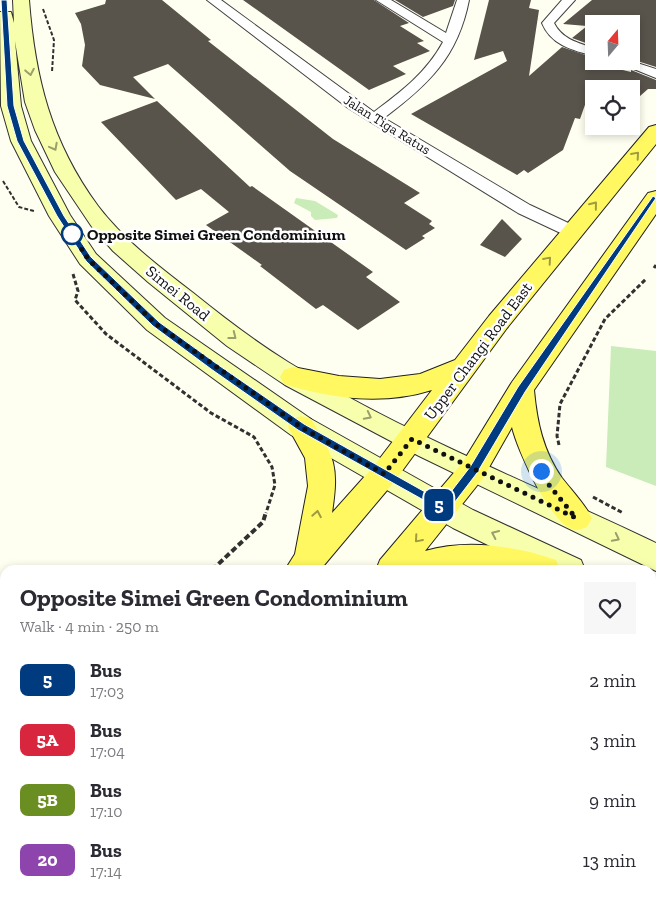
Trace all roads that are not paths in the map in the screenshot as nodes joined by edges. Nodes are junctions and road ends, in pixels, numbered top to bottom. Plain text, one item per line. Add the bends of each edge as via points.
1 (4, 0) edge
2 (213, 0) edge
3 (382, 0) edge
4 (463, 0) edge
5 (570, 0) edge
6 (31, 3) edge
7 (450, 41) junction
8 (585, 49) edge
9 (640, 68) edge
10 (656, 74) edge
11 (374, 118) junction
12 (656, 131) edge
13 (656, 198) edge
14 (573, 232) junction
15 (464, 367) junction
16 (294, 377) junction
17 (521, 389) junction
18 (301, 427) junction
19 (412, 439) junction
20 (474, 470) junction
21 (384, 474) junction
22 (584, 507) junction
23 (445, 508) junction
24 (656, 558) edge
25 (304, 565) edge
26 (305, 565) edge
27 (395, 565) edge
28 (419, 565) edge
29 (524, 565) edge
30 (560, 565) edge

1 - 18 main road via 11,106 21,141 60,216 88,259 156,324
2 - 11 street, Jalan Tiga Ratus
3 - 7 street
4 - 7 street
5 - 8 street via 548,23 552,34 563,42
6 -> 16 main road, Simei Road via 24,42 35,102 48,135 91,210 111,235 167,285 243,344
7 - 11 street via 425,79
9 - 10 street
11 - 14 street, Jalan Tiga Ratus via 524,209
14 -> 12 main road, Upper Changi Road East
13 - 17 main road
15 -> 14 main road, Upper Changi Road East
15 - 16 main road via 443,378 389,391 341,387
15 - 19 main road, Upper Changi Road East
16 -> 19 main road, Simei Road
17 - 20 main road
17 - 22 main road via 524,424 533,456 549,485
18 - 21 main road
25 -> 18 main road via 322,486 319,457
19 - 20 main road, Simei Road
19 - 21 main road, Upper Changi Road East
20 - 22 main road, Simei Road
20 - 23 main road
21 - 23 main road
21 - 26 main road, Upper Changi Road East
22 -> 24 main road, Simei Road
23 -> 27 main road
30 -> 23 main road
28 - 29 main road via 472,558

